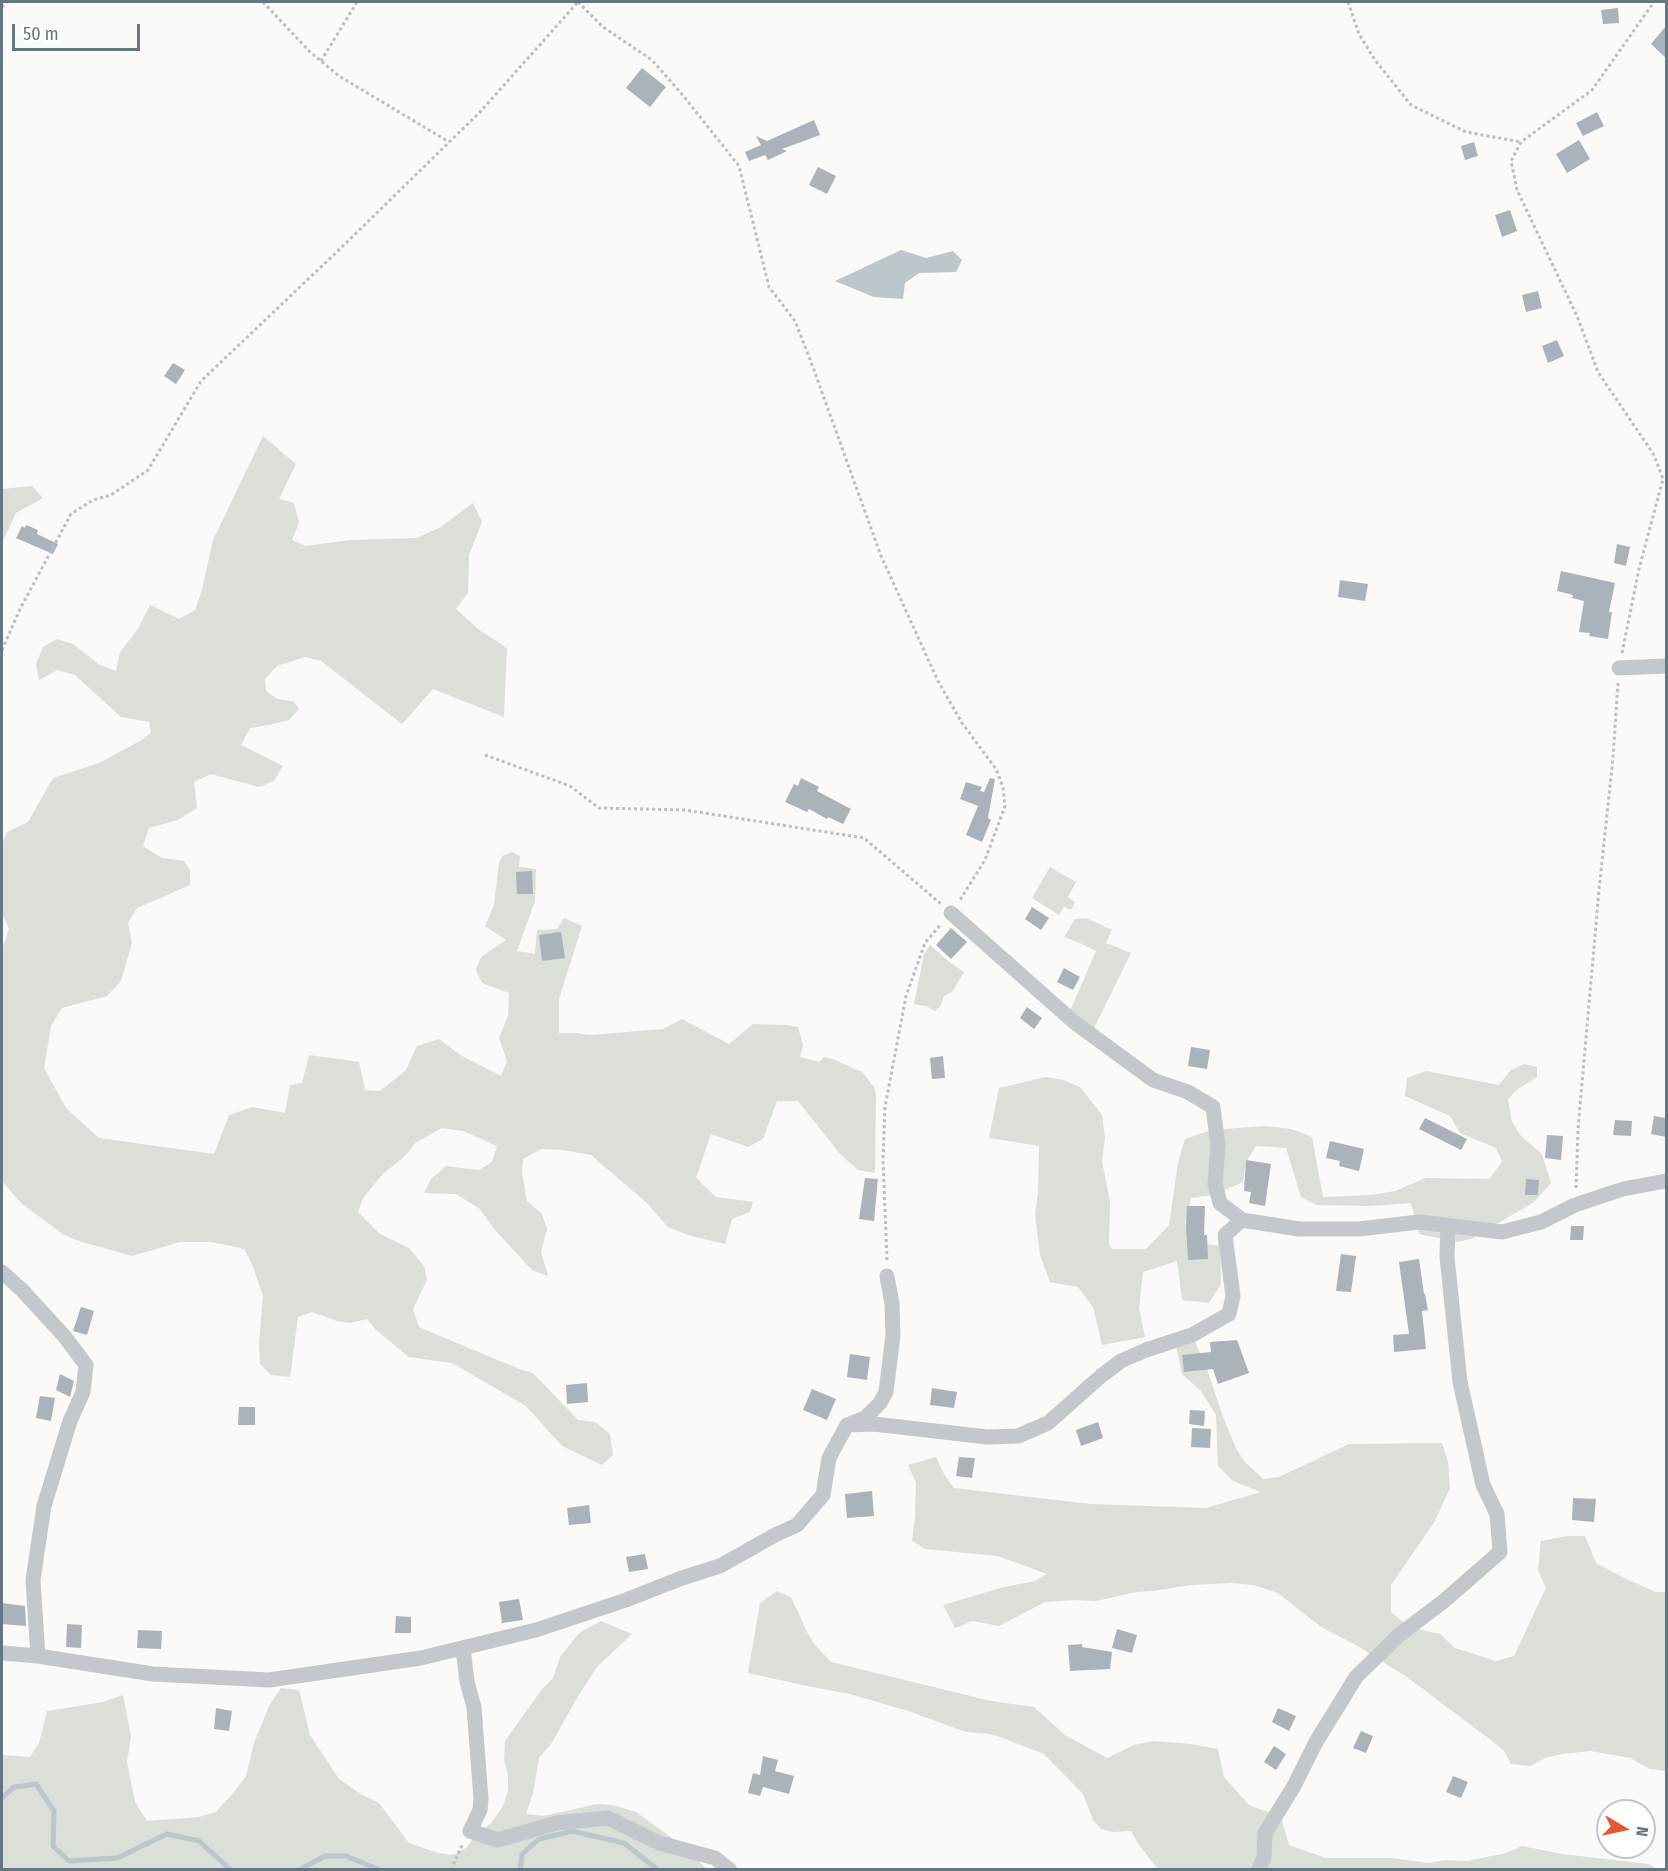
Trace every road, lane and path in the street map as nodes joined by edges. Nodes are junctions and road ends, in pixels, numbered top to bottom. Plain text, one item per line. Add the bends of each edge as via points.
1 (8, 2) edge
2 (263, 2) edge
3 (357, 2) edge
4 (578, 2) edge
5 (1348, 2) edge
6 (1654, 2) edge
7 (2, 7) edge
8 (321, 61) junction
9 (450, 142) junction
10 (1521, 142) junction
11 (2, 650) edge
12 (1666, 666) edge
13 (1619, 668) junction
14 (485, 755) dead end
15 (951, 913) junction
16 (1666, 1180) edge
17 (1575, 1205) junction
18 (1242, 1220) junction
19 (1448, 1226) junction
20 (2, 1272) edge
21 (887, 1276) joint
22 (847, 1425) junction
23 (463, 1648) junction
24 (2, 1653) edge
25 (38, 1656) junction
26 (470, 1831) junction
27 (451, 1869) edge
28 (730, 1869) edge
29 (1259, 1869) edge

1 - 7 path
2 - 8 path
3 - 8 path
4 - 9 path
4 - 15 path via 603,27 652,60 739,166 769,287 795,321 881,556 938,681 962,723 996,769 1005,806 985,860
5 - 10 path via 1369,51 1411,105 1466,132
6 - 10 path via 1592,90
8 - 9 path via 339,76
9 - 11 path via 201,381 148,470 111,495 93,500 71,514
10 - 13 path via 1511,161 1518,190 1577,316 1598,372 1654,455 1663,479
12 - 13 street
13 - 17 path via 1578,1129
14 - 15 path via 570,786 599,808 685,810 864,838
15 - 18 street via 1074,1022 1153,1080 1188,1092 1213,1107 1218,1145 1215,1184 1220,1203
15 - 21 path via 925,943 915,969 906,996 885,1107
16 - 17 street
17 - 19 street via 1541,1222 1502,1232
18 - 19 street via 1299,1228 1359,1229 1419,1222
18 - 22 street via 1225,1235 1233,1296 1229,1314 1192,1335 1120,1361 1048,1423 1018,1436 987,1437 894,1425
19 - 29 street via 1447,1257 1460,1382 1483,1485 1497,1514 1500,1552 1399,1635 1356,1677 1265,1833
20 - 25 street via 65,1337 86,1365 83,1392 44,1506 33,1580
21 - 22 street via 893,1335 886,1392 865,1418
22 - 23 street via 829,1458 823,1495 797,1525 720,1566 536,1630
23 - 25 street via 421,1658 269,1680 153,1674
23 - 26 street via 474,1707 481,1799
24 - 25 street
26 - 27 path
26 - 28 street via 498,1840 556,1823 608,1818 659,1843 715,1858

